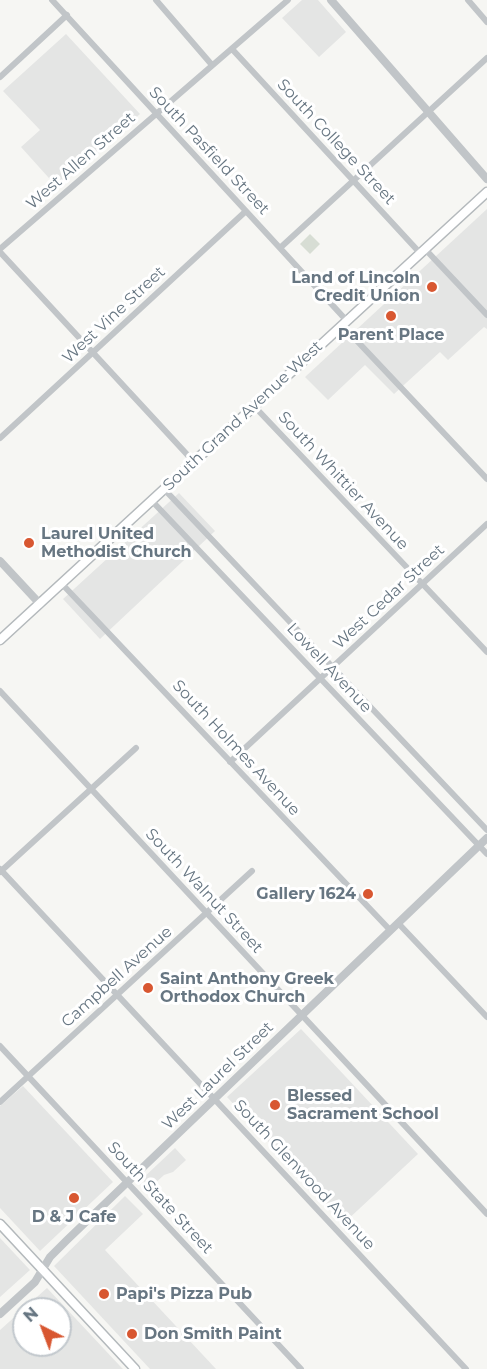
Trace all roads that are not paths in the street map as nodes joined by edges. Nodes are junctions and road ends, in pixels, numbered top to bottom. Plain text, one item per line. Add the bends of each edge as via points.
1 (52, 0) edge
2 (156, 0) edge
3 (288, 0) edge
4 (332, 0) edge
5 (468, 0) edge
6 (67, 15) junction
7 (487, 22) edge
8 (231, 49) junction
9 (487, 57) edge
10 (212, 65) junction
11 (0, 77) edge
12 (428, 113) junction
13 (157, 114) junction
14 (487, 179) edge
15 (353, 180) junction
16 (487, 192) edge
17 (246, 211) junction
18 (280, 248) junction
19 (0, 250) edge
20 (423, 251) junction
21 (487, 315) edge
22 (344, 323) junction
23 (93, 353) junction
24 (254, 406) junction
25 (0, 438) edge
26 (194, 462) junction
27 (487, 479) edge
28 (164, 489) junction
29 (152, 501) junction
30 (487, 524) edge
31 (0, 561) edge
32 (62, 584) junction
33 (422, 584) junction
34 (39, 604) junction
35 (0, 640) edge
36 (487, 652) edge
37 (332, 667) junction
38 (321, 678) junction
39 (0, 691) edge
40 (136, 748) dead end
41 (230, 762) junction
42 (91, 789) junction
43 (487, 830) edge
44 (487, 838) edge
45 (479, 846) junction
46 (487, 854) edge
47 (1, 870) edge
48 (252, 872) dead end
49 (207, 913) junction
50 (398, 923) junction
51 (390, 930) junction
52 (117, 995) junction
53 (302, 1015) junction
54 (487, 1017) edge
55 (0, 1046) edge
56 (28, 1076) junction
57 (214, 1098) junction
58 (0, 1102) edge
59 (127, 1182) junction
60 (487, 1214) edge
61 (0, 1224) edge
62 (42, 1269) junction
63 (0, 1314) edge
64 (135, 1369) edge
65 (301, 1369) edge
66 (466, 1369) edge

1 - 6 street, South Pasfield Street
2 - 10 street
3 - 8 street, West Allen Street
4 - 12 street
5 - 7 street
6 - 11 street
6 - 13 street, South Pasfield Street
8 - 10 street, West Allen Street
8 - 15 street, South College Street
9 - 12 street
10 - 13 street, West Allen Street
12 - 14 street
12 - 15 street
13 - 17 street, South Pasfield Street
13 - 19 street, West Allen Street
15 - 18 street
15 - 20 street, South College Street
16 - 20 main road, South Grand Avenue West
17 - 18 street, South Pasfield Street
17 - 23 street, West Vine Street
18 - 22 street, South Pasfield Street
19 - 23 street
20 - 21 street, South College Street
20 - 22 main road, South Grand Avenue West
22 - 24 main road, South Grand Avenue West
22 - 27 street, South Pasfield Street
23 - 25 street, West Vine Street
23 - 26 street
24 - 26 main road, South Grand Avenue West
24 - 33 street, South Whittier Avenue
26 - 28 main road, South Grand Avenue West
28 - 29 main road, South Grand Avenue West
28 - 37 street, Lowell Avenue
29 - 32 main road, South Grand Avenue West
29 - 38 street, Lowell Avenue
30 - 33 street, West Cedar Street
31 - 34 street
32 - 34 main road, South Grand Avenue West
32 - 41 street, South Holmes Avenue
33 - 36 street, South Whittier Avenue
33 - 37 street, West Cedar Street
34 - 35 main road, South Grand Avenue West
37 - 38 street, West Cedar Street
37 - 43 street, Lowell Avenue
38 - 41 street, West Cedar Street
38 - 45 street, Lowell Avenue
39 - 42 street, South Walnut Street
40 - 42 street
41 - 51 street, South Holmes Avenue
42 - 47 street
42 - 49 street, South Walnut Street
44 - 45 street, West Laurel Street
45 - 46 street, Lowell Avenue
45 - 50 street, West Laurel Street
47 - 52 street, South Glenwood Avenue
48 - 49 street, Campbell Avenue
49 - 52 street, Campbell Avenue
49 - 53 street, South Walnut Street
50 - 51 street, West Laurel Street
50 - 54 street
51 - 53 street, West Laurel Street
52 - 56 street, Campbell Avenue
52 - 57 street, South Glenwood Avenue
53 - 57 street, West Laurel Street
53 - 60 street, South Walnut Street
55 - 56 street, South State Street
56 - 58 street, Campbell Avenue
56 - 59 street, South State Street
57 - 59 street, West Laurel Street
57 - 66 street, South Glenwood Avenue
59 - 62 street, West Laurel Street
59 - 65 street, South State Street
61 - 62 main road
62 - 63 street, West Laurel Street via 35,1282
62 - 64 main road

